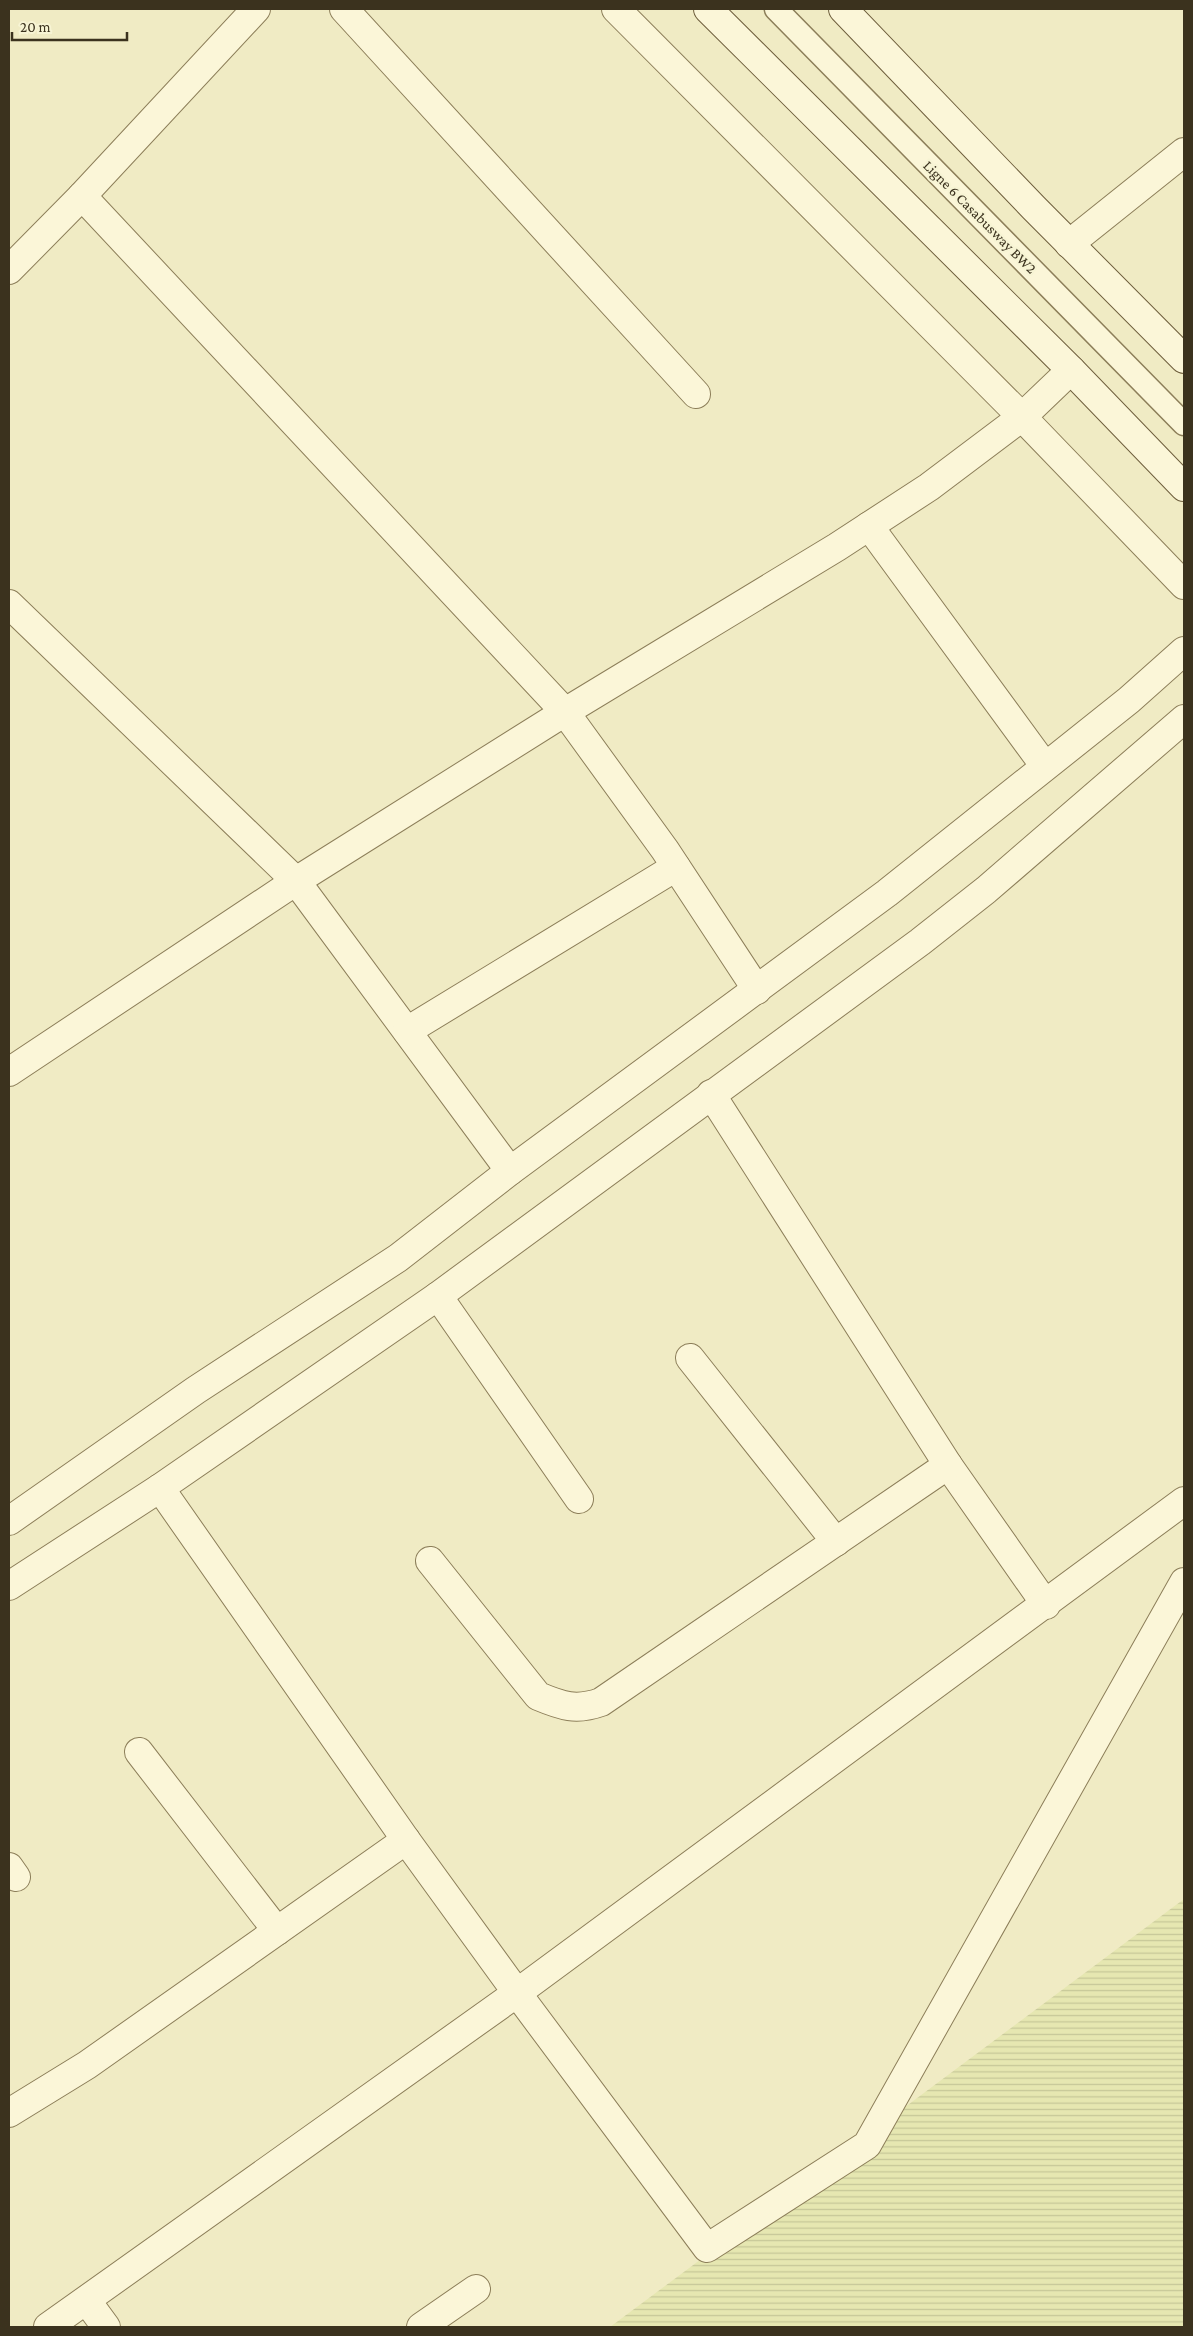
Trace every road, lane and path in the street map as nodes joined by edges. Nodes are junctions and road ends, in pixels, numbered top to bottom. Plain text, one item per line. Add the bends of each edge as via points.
1 (256, 9) edge
2 (344, 9) edge
3 (616, 9) edge
4 (708, 9) edge
5 (776, 9) edge
6 (797, 9) edge
7 (843, 9) edge
8 (1184, 152) edge
9 (82, 196) junction
10 (1069, 244) junction
11 (9, 270) edge
12 (1184, 359) edge
13 (1071, 370) junction
14 (696, 394) dead end
15 (1184, 403) edge
16 (1022, 416) junction
17 (1184, 424) edge
18 (1184, 487) edge
19 (869, 526) junction
20 (1184, 585) edge
21 (9, 604) edge
22 (1184, 651) edge
23 (564, 712) junction
24 (1184, 719) edge
25 (1044, 765) junction
26 (676, 867) junction
27 (296, 881) junction
28 (757, 990) junction
29 (407, 1031) junction
30 (10, 1068) edge
31 (711, 1094) junction
32 (510, 1172) junction
33 (438, 1296) junction
34 (690, 1358) dead end
35 (948, 1465) junction
36 (160, 1488) junction
37 (579, 1500) dead end
38 (1184, 1501) edge
39 (9, 1521) edge
40 (836, 1542) junction
41 (430, 1561) dead end
42 (1184, 1582) edge
43 (9, 1586) edge
44 (1046, 1605) junction
45 (139, 1752) dead end
46 (406, 1840) junction
47 (277, 1931) junction
48 (516, 1993) junction
49 (9, 2113) edge
50 (476, 2290) dead end
51 (87, 2301) junction
52 (48, 2327) edge
53 (106, 2327) edge
54 (421, 2327) edge

1 - 9 street
2 - 14 street
3 - 16 street
4 - 13 street
5 - 17 lane, Ligne 6 Casabusway BW2
6 - 15 lane, Ligne 6 Casabusway BW2
7 - 10 street
8 - 10 street
9 - 11 street
9 - 23 street
10 - 12 street
13 - 16 street
13 - 18 street
16 - 19 street via 929,487
16 - 20 street
19 - 23 street
19 - 25 street
21 - 27 street
22 - 25 street via 1128,700
23 - 26 street
23 - 27 street
24 - 31 street via 986,890
25 - 28 street via 887,893
26 - 28 street
26 - 29 street
27 - 29 street
27 - 30 street
28 - 32 street
29 - 32 street
31 - 33 street
31 - 35 street
32 - 39 street via 398,1258 196,1390
33 - 36 street
33 - 37 street
34 - 40 street
35 - 40 street
35 - 44 street
36 - 43 street
36 - 46 street
38 - 44 street
40 - 41 street via 601,1702 584,1708 561,1705 538,1696
42 - 48 street via 866,2145 707,2248
44 - 48 street
45 - 47 street
46 - 47 street
46 - 48 street
47 - 49 street via 86,2065
48 - 51 street
50 - 54 street
51 - 52 street
51 - 53 street

